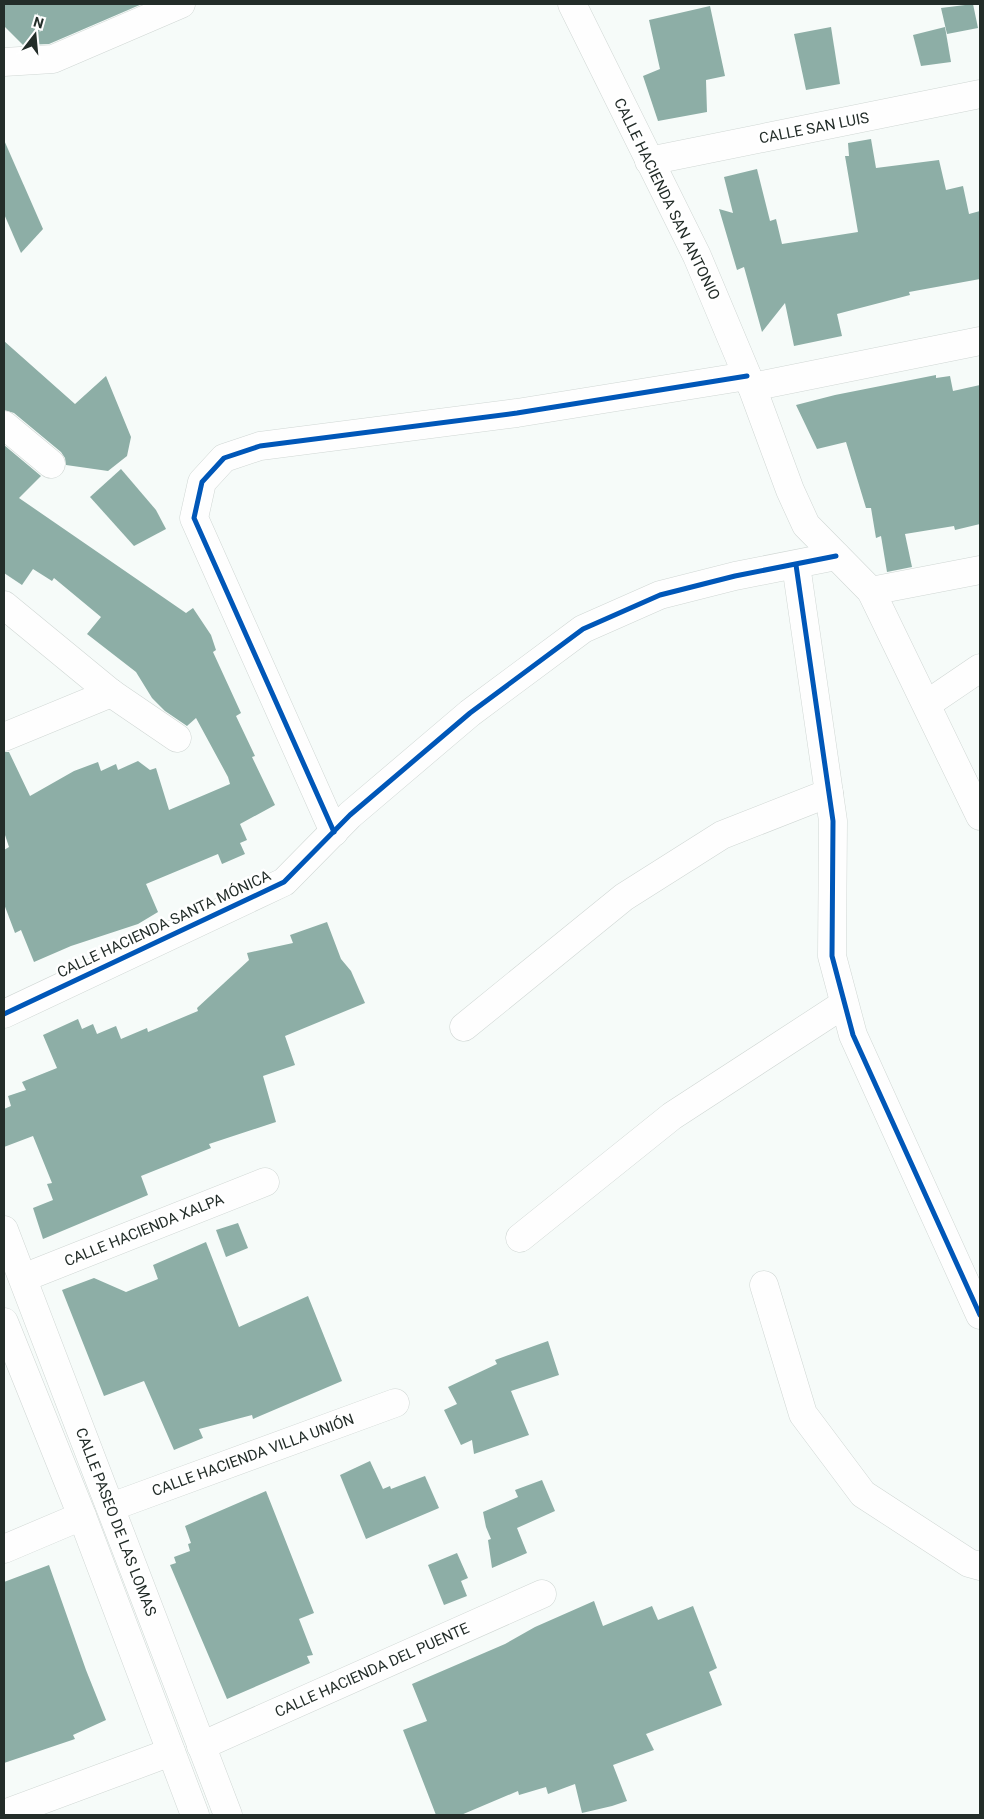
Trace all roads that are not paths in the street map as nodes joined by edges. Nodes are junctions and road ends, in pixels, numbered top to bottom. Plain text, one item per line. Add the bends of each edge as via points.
1 (181, 4) edge
2 (572, 4) edge
3 (4, 62) edge
4 (980, 94) edge
5 (649, 161) junction
6 (980, 341) edge
7 (750, 382) junction
8 (4, 425) edge
9 (51, 464) dead end
10 (836, 556) junction
11 (796, 565) junction
12 (980, 570) edge
13 (871, 591) junction
14 (4, 605) edge
15 (980, 668) edge
16 (111, 693) junction
17 (927, 704) junction
18 (4, 737) edge
19 (177, 738) dead end
20 (829, 793) junction
21 (980, 816) edge
22 (334, 832) junction
23 (844, 1004) junction
24 (4, 1014) edge
25 (464, 1027) dead end
26 (265, 1182) dead end
27 (4, 1230) edge
28 (520, 1238) dead end
29 (23, 1278) junction
30 (764, 1286) dead end
31 (980, 1315) edge
32 (4, 1322) edge
33 (396, 1403) dead end
34 (111, 1507) junction
35 (82, 1516) junction
36 (4, 1549) edge
37 (980, 1566) edge
38 (542, 1594) dead end
39 (201, 1746) junction
40 (171, 1752) junction
41 (4, 1814) edge
42 (195, 1815) edge
43 (228, 1815) edge

1 - 3 street via 53,58
2 - 5 street, CALLE HACIENDA SAN ANTONIO
4 - 5 street, CALLE SAN LUIS
5 - 7 street, CALLE HACIENDA SAN ANTONIO via 697,256
6 - 7 street
7 - 10 street, CALLE HACIENDA SAN ANTONIO via 806,525
7 - 22 street via 260,446 224,458 202,482 194,518
8 - 9 street
10 - 11 street, CALLE HACIENDA SANTA MÓNICA
10 - 13 street, CALLE HACIENDA SAN ANTONIO
11 - 20 street
11 - 22 street, CALLE HACIENDA SANTA MÓNICA via 660,595 583,629 470,713
12 - 13 street
13 - 17 street, CALLE HACIENDA SAN ANTONIO
14 - 16 street
15 - 17 street
16 - 18 street
16 - 19 street
17 - 21 street, CALLE HACIENDA SAN ANTONIO
20 - 23 street via 833,821 832,956
20 - 25 street via 722,835 624,897
22 - 24 street, CALLE HACIENDA SANTA MÓNICA via 284,882
23 - 28 street via 672,1116
23 - 31 street via 853,1035
26 - 29 street, CALLE HACIENDA XALPA
27 - 29 street, CALLE PASEO DE LAS LOMAS
29 - 34 street, CALLE PASEO DE LAS LOMAS
30 - 37 street via 804,1414 862,1494 969,1563
32 - 35 street, CALLE PASEO DE LAS LOMAS
33 - 34 street, CALLE HACIENDA VILLA UNIÓN
34 - 39 street, CALLE PASEO DE LAS LOMAS
35 - 36 street
35 - 40 street, CALLE PASEO DE LAS LOMAS
38 - 39 street, CALLE HACIENDA DEL PUENTE
39 - 43 street, CALLE PASEO DE LAS LOMAS
40 - 41 street
40 - 42 street, CALLE PASEO DE LAS LOMAS

